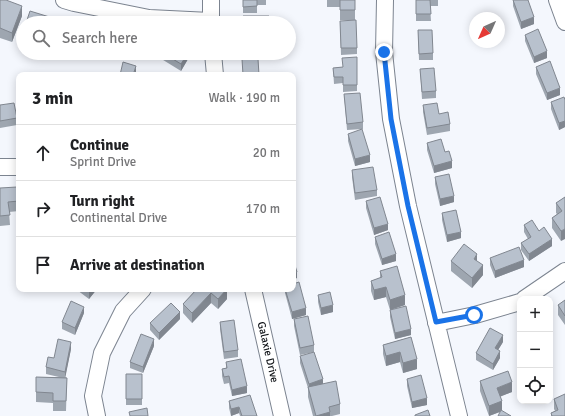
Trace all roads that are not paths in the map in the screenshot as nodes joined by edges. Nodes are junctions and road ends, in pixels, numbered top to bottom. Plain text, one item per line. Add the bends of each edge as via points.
1 (64, 0) edge
2 (211, 0) edge
3 (385, 0) edge
4 (557, 0) edge
5 (140, 16) edge
6 (211, 16) edge
7 (565, 22) edge
8 (214, 60) edge
9 (215, 72) edge
10 (0, 167) edge
11 (16, 167) edge
12 (565, 271) edge
13 (140, 292) edge
14 (254, 292) edge
15 (528, 296) edge
16 (517, 303) edge
17 (436, 322) junction
18 (97, 416) edge
19 (282, 416) edge
20 (459, 416) edge

1 - 5 street
2 - 6 street
3 - 17 street via 384,52 391,119 408,206
4 - 7 street
8 - 9 street
10 - 11 street
12 - 15 street
13 - 18 street via 123,311 102,352 93,396
14 - 19 street, Galaxie Drive
16 - 17 street
17 - 20 street

